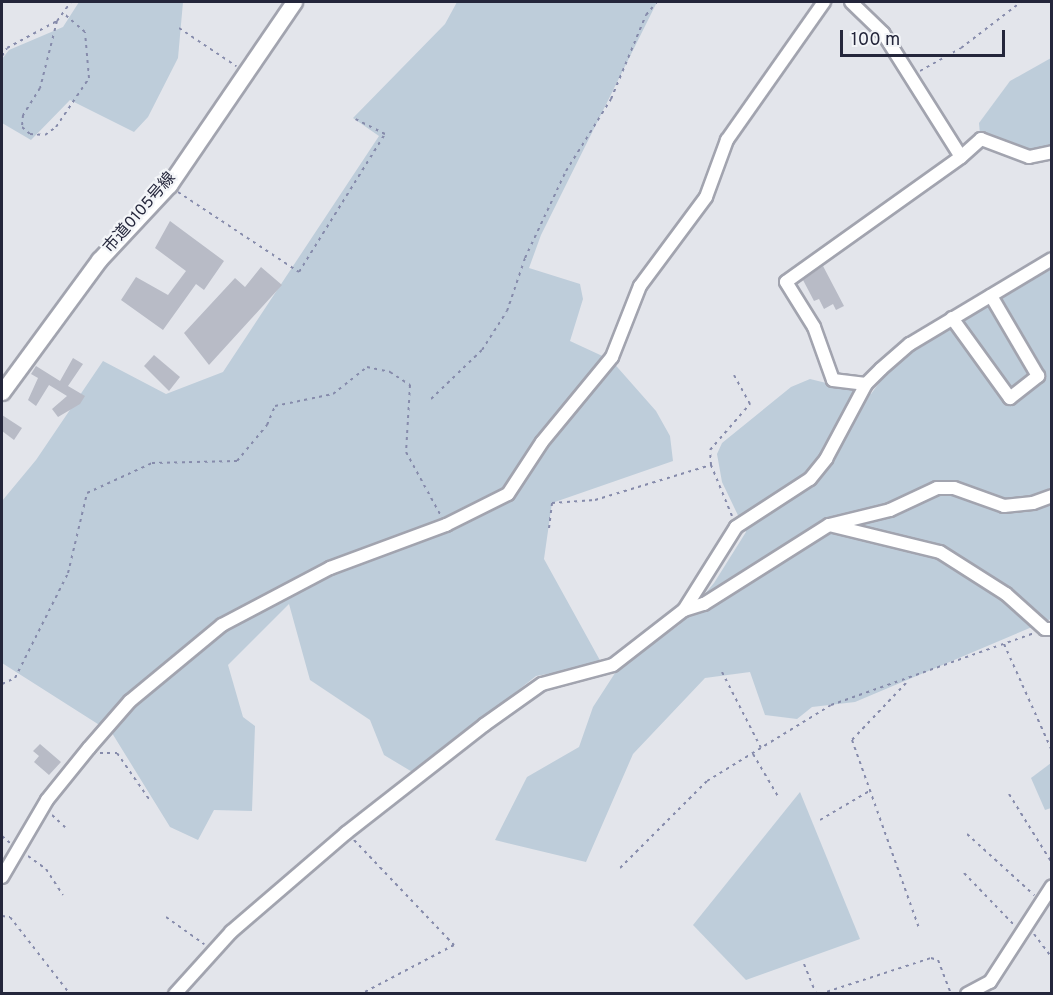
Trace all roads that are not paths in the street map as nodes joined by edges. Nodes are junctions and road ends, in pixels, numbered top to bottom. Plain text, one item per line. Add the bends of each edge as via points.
1 (294, 2) edge
2 (825, 2) edge
3 (850, 2) edge
4 (1052, 152) edge
5 (961, 157) junction
6 (1052, 259) edge
7 (991, 296) junction
8 (952, 318) junction
9 (866, 384) junction
10 (2, 392) edge
11 (1052, 496) edge
12 (829, 525) junction
13 (684, 610) junction
14 (1048, 629) edge
15 (2, 877) edge
16 (1052, 886) edge
17 (175, 993) edge
18 (967, 993) edge

1 - 10 street, 市道0105号線 via 169,185 99,260
2 - 15 street via 727,140 706,197 640,286 610,360 542,442 508,494 446,525 330,568 222,625 130,701 84,753 42,807
3 - 5 street via 883,33
4 - 5 street via 1029,157 981,139
5 - 9 street via 786,282 814,327 833,380
6 - 7 street
7 - 8 street
7 - 8 street via 1038,376 1010,398
8 - 9 street via 910,344
9 - 13 street via 826,459 810,478 736,527
11 - 12 street via 1004,506 954,488 937,488 890,510
12 - 13 street via 704,604
12 - 14 street via 940,552 1006,594
13 - 17 street via 613,664 542,684 483,725 346,833 213,952
16 - 18 street via 990,982

